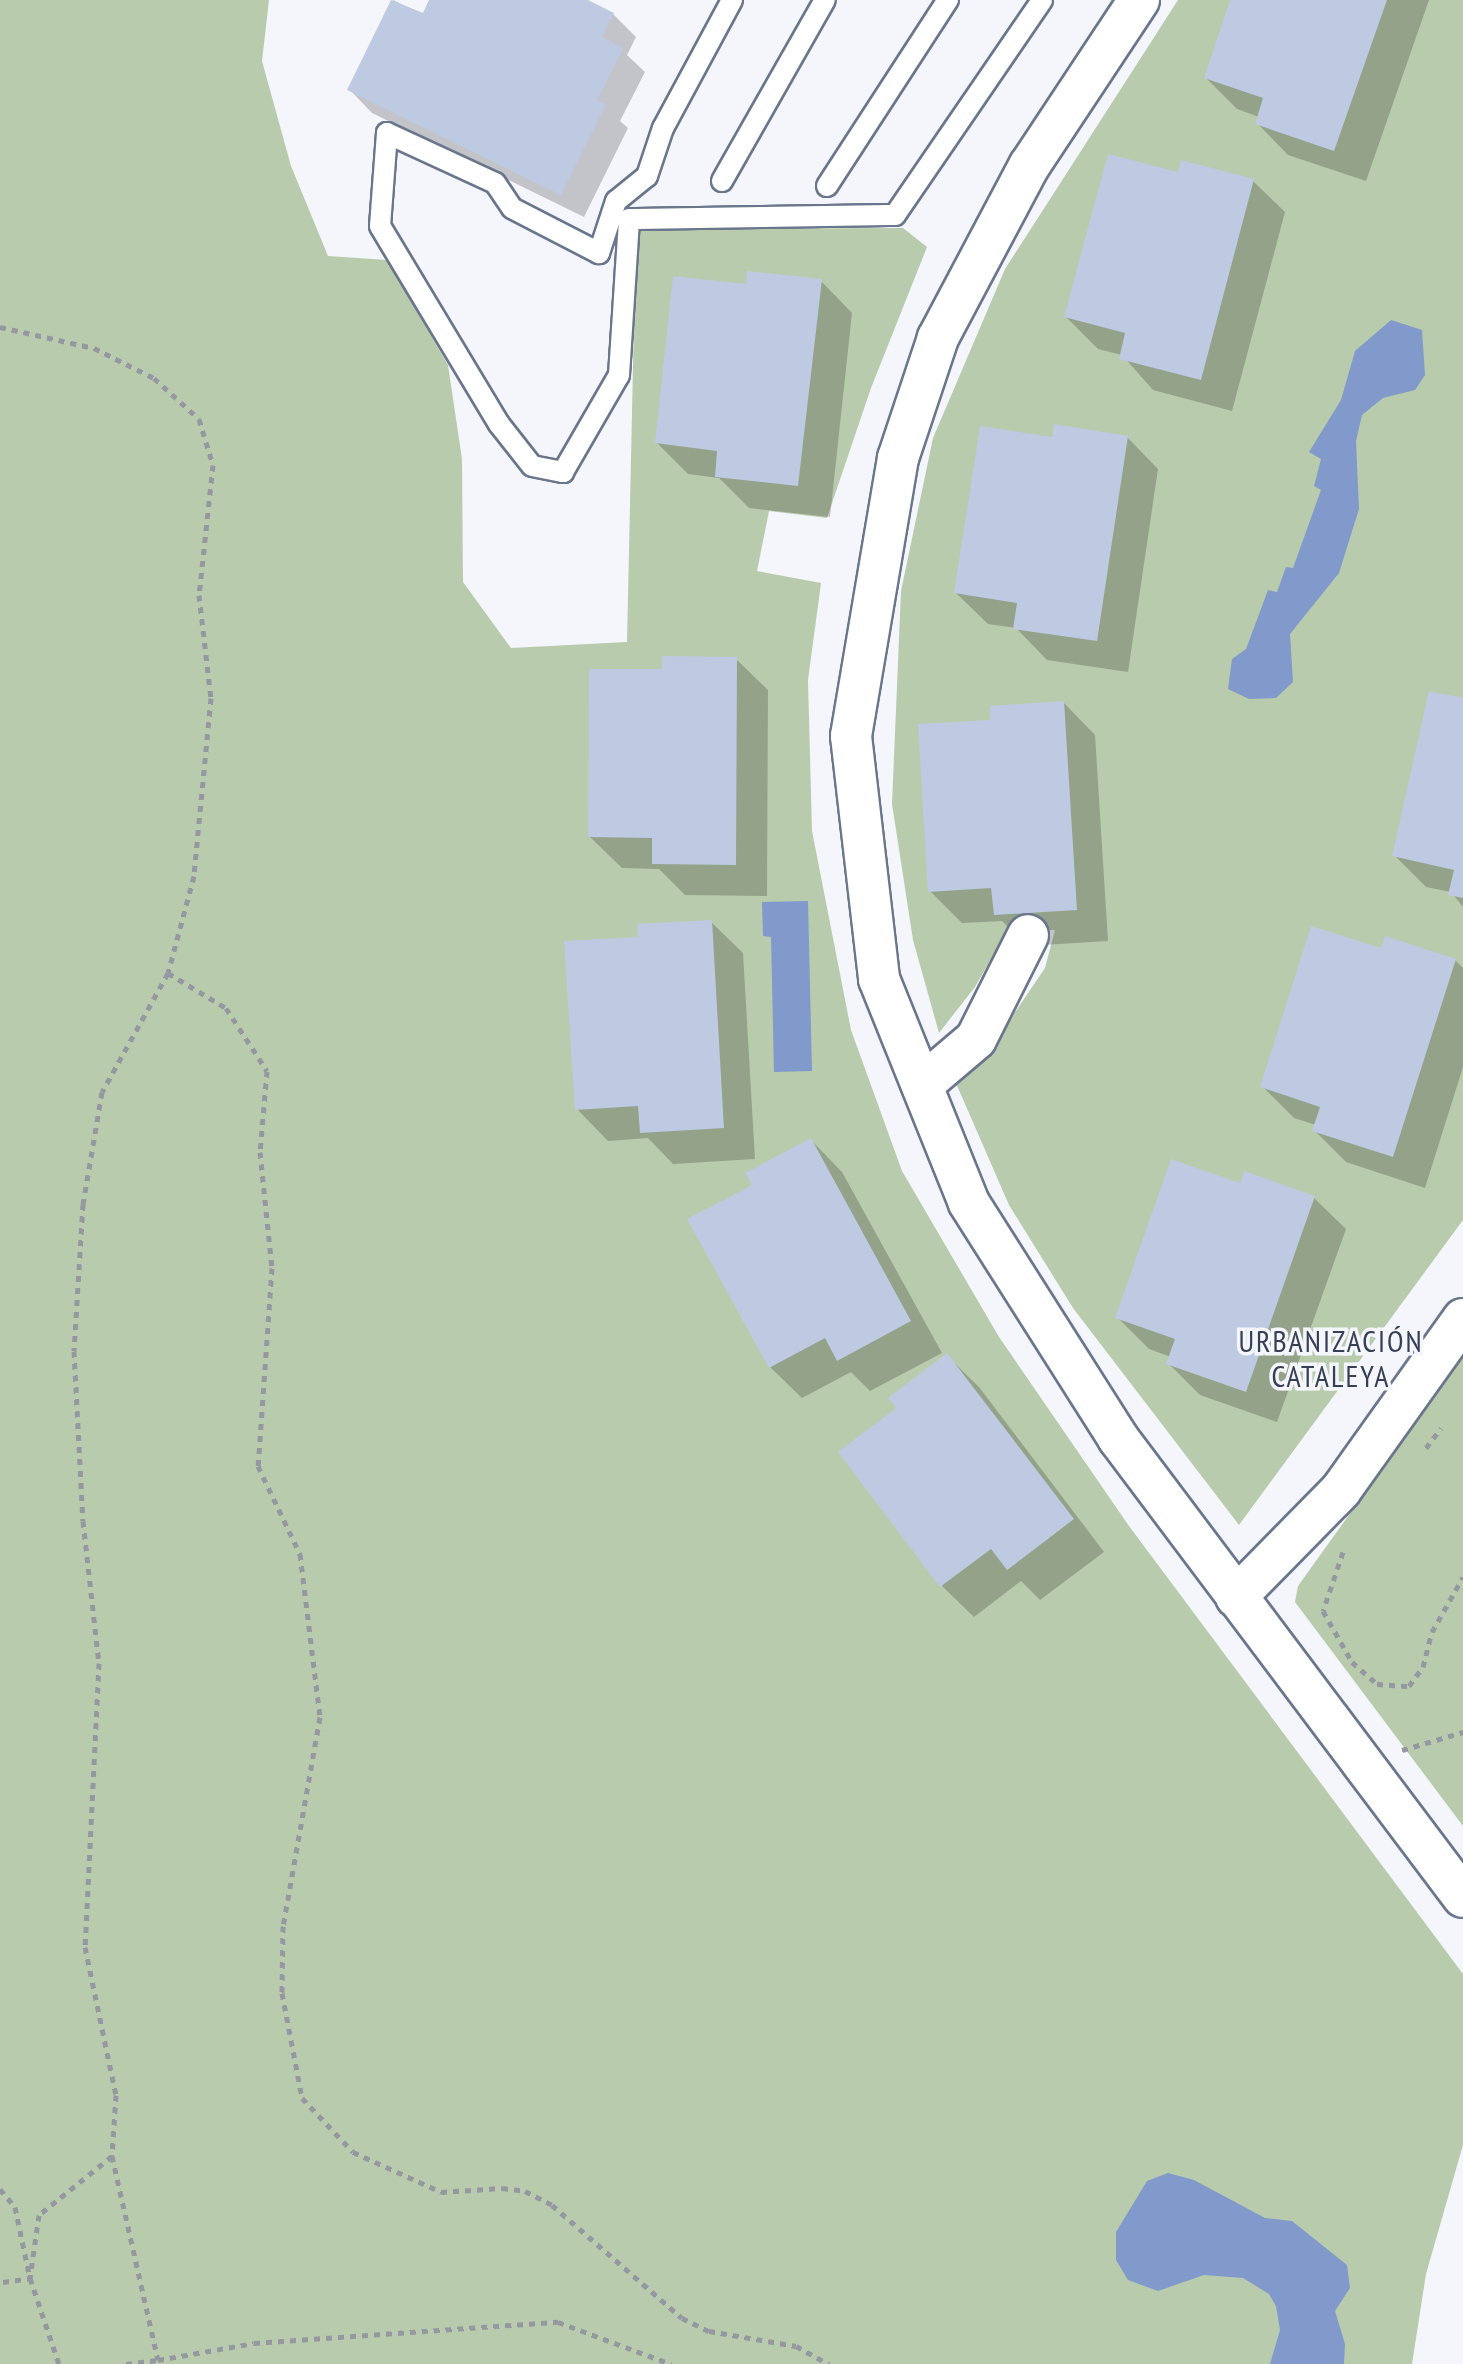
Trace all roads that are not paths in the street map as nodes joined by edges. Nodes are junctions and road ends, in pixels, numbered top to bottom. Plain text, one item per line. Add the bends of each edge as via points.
1 (732, 0) edge
2 (825, 0) edge
3 (948, 0) edge
4 (1042, 0) edge
5 (1139, 0) edge
6 (722, 181) dead end
7 (827, 186) dead end
8 (1028, 935) dead end
9 (922, 1085) junction
10 (1463, 1319) edge
11 (1236, 1597) junction
12 (1463, 1897) edge

1 - 4 lane via 663,128 647,176 616,201 599,253 512,208 495,183 387,133 380,226 499,424 532,466 563,472 619,375 629,219 895,215
2 - 6 lane
3 - 7 lane
5 - 9 street via 1029,166 938,338 898,458 851,736 879,979
8 - 9 street via 976,1039
9 - 11 street via 969,1203 1118,1438
10 - 11 street via 1341,1490
11 - 12 street

